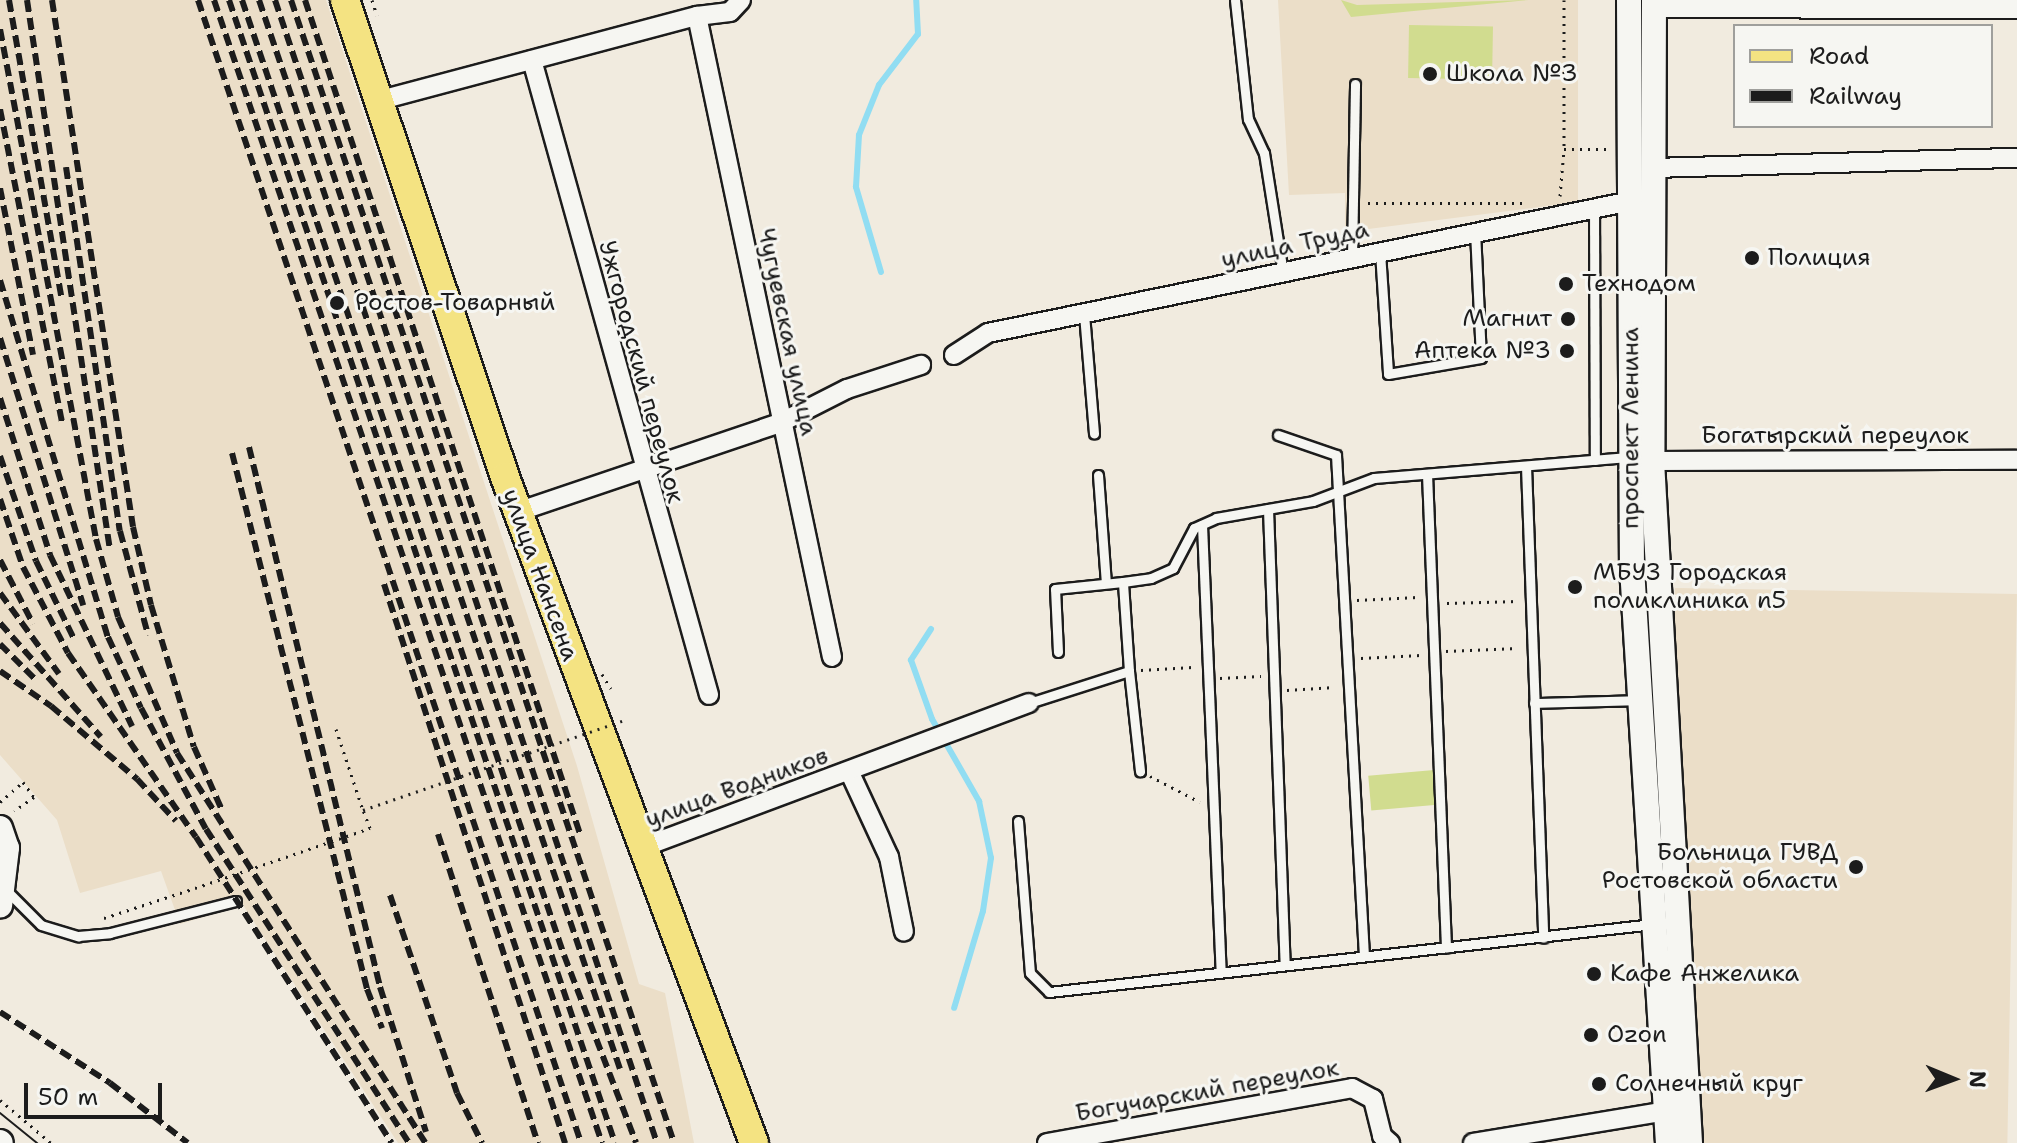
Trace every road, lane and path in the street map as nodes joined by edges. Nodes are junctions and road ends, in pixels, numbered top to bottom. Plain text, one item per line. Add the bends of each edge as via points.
1 (345, 0) edge
2 (741, 0) edge
3 (1235, 0) edge
4 (1564, 0) edge
5 (1629, 0) edge
6 (1654, 4) edge
7 (2017, 9) edge
8 (697, 16) junction
9 (532, 60) junction
10 (1355, 84) dead end
11 (377, 101) junction
12 (1564, 149) junction
13 (1606, 149) dead end
14 (2017, 158) edge
15 (1652, 168) junction
16 (1640, 199) junction
17 (1557, 202) dead end
18 (1353, 203) junction
19 (1527, 203) dead end
20 (1594, 206) junction
21 (1475, 232) junction
22 (1380, 252) junction
23 (1352, 258) junction
24 (1283, 273) junction
25 (1084, 314) junction
26 (954, 355) dead end
27 (921, 365) dead end
28 (780, 423) junction
29 (1094, 434) dead end
30 (1278, 435) dead end
31 (1642, 459) junction
32 (1595, 460) junction
33 (2017, 460) edge
34 (1526, 466) junction
35 (642, 469) junction
36 (1427, 474) junction
37 (1098, 475) dead end
38 (1340, 491) junction
39 (1268, 509) junction
40 (517, 512) junction
41 (1202, 525) junction
42 (1123, 582) junction
43 (1106, 583) junction
44 (1432, 600) junction
45 (1531, 600) junction
46 (1346, 601) junction
47 (1533, 647) junction
48 (1058, 652) dead end
49 (1434, 653) junction
50 (832, 657) dead end
51 (1349, 658) junction
52 (1208, 667) junction
53 (1129, 671) junction
54 (1274, 675) junction
55 (1209, 679) junction
56 (1350, 686) junction
57 (1275, 690) junction
58 (709, 695) dead end
59 (1639, 700) junction
60 (1029, 703) joint
61 (1534, 703) junction
62 (622, 721) dead end
63 (336, 729) dead end
64 (1140, 771) joint
65 (850, 773) junction
66 (0, 802) edge
67 (363, 810) junction
68 (1214, 810) junction
69 (6, 821) edge
70 (1018, 821) dead end
71 (641, 848) junction
72 (3, 898) edge
73 (236, 901) dead end
74 (144, 905) dead end
75 (1653, 924) junction
76 (904, 932) dead end
77 (1543, 938) junction
78 (1446, 948) junction
79 (1364, 954) junction
80 (1285, 962) junction
81 (1221, 970) junction
82 (0, 1100) edge
83 (1666, 1111) junction
84 (1528, 1139) edge
85 (51, 1143) edge
86 (754, 1143) edge
87 (1047, 1143) edge
88 (1390, 1143) edge
89 (1473, 1143) edge
90 (1668, 1143) edge
91 (1690, 1143) edge

1 - 11 main road, улица Нансена
2 - 8 street via 730,12
3 - 24 lane via 1248,119 1264,153
4 - 12 path
5 - 16 main road, проспект Ленина
6 - 7 street
6 - 15 main road, проспект Ленина
8 - 9 street
8 - 28 street, Чугуевская улица
9 - 11 street
9 - 35 street, Ужгородский переулок
10 - 18 lane
11 - 40 main road, улица Нансена
12 - 13 path
12 - 17 path
14 - 15 street
15 - 16 main road, проспект Ленина
16 - 20 street, улица Труда
16 - 31 main road, проспект Ленина
18 - 19 path
18 - 23 lane
20 - 21 street, улица Труда
20 - 32 lane
21 - 22 street, улица Труда
21 - 22 lane via 1481,358 1388,374
22 - 23 street, улица Труда
23 - 24 street, улица Труда
24 - 25 street, улица Труда
25 - 26 street, улица Труда via 988,333
25 - 29 lane
27 - 28 street via 847,389
28 - 35 street
28 - 50 street, Чугуевская улица
30 - 38 lane via 1336,455
31 - 32 lane
31 - 33 street, Богатырский переулок
31 - 59 main road, проспект Ленина
31 - 91 main road, проспект Ленина
32 - 34 lane
34 - 36 lane
34 - 45 lane
35 - 40 street
35 - 58 street, Ужгородский переулок
36 - 38 lane via 1374,478
36 - 44 lane
37 - 43 lane
38 - 39 lane
38 - 46 lane
39 - 41 lane
39 - 54 lane
40 - 71 main road, улица Нансена
41 - 42 lane via 1194,528 1173,568
41 - 52 lane
42 - 43 lane
42 - 53 lane
43 - 48 lane via 1055,589
44 - 45 path
44 - 46 path
44 - 49 lane
45 - 47 lane
46 - 51 lane
47 - 49 path
47 - 61 lane
49 - 51 path
49 - 78 lane
51 - 56 lane
52 - 53 path
52 - 55 lane
53 - 60 lane
53 - 64 lane
54 - 55 path
54 - 57 lane
55 - 68 lane
56 - 57 path
56 - 79 lane
57 - 80 lane
59 - 61 lane
59 - 75 main road, проспект Ленина
60 - 65 street, улица Водников via 954,728
61 - 77 lane
62 - 67 path, bridge
63 - 67 path
64 - 68 path
65 - 71 street, улица Водников
65 - 76 street, улица Водников via 889,857
66 - 69 path via 23,782 34,797
67 - 74 path, bridge via 370,828
68 - 81 lane
69 - 72 main road
70 - 81 lane via 1030,973 1049,992
71 - 86 main road, улица Нансена
72 - 73 lane via 41,925 78,936
75 - 77 lane
75 - 83 main road, проспект Ленина
77 - 78 lane
78 - 79 lane
79 - 80 lane
80 - 81 lane
82 - 85 path
83 - 84 street
83 - 90 main road, проспект Ленина
84 - 89 street
87 - 88 street, Богучарский переулок via 1352,1088 1373,1099 1382,1136

